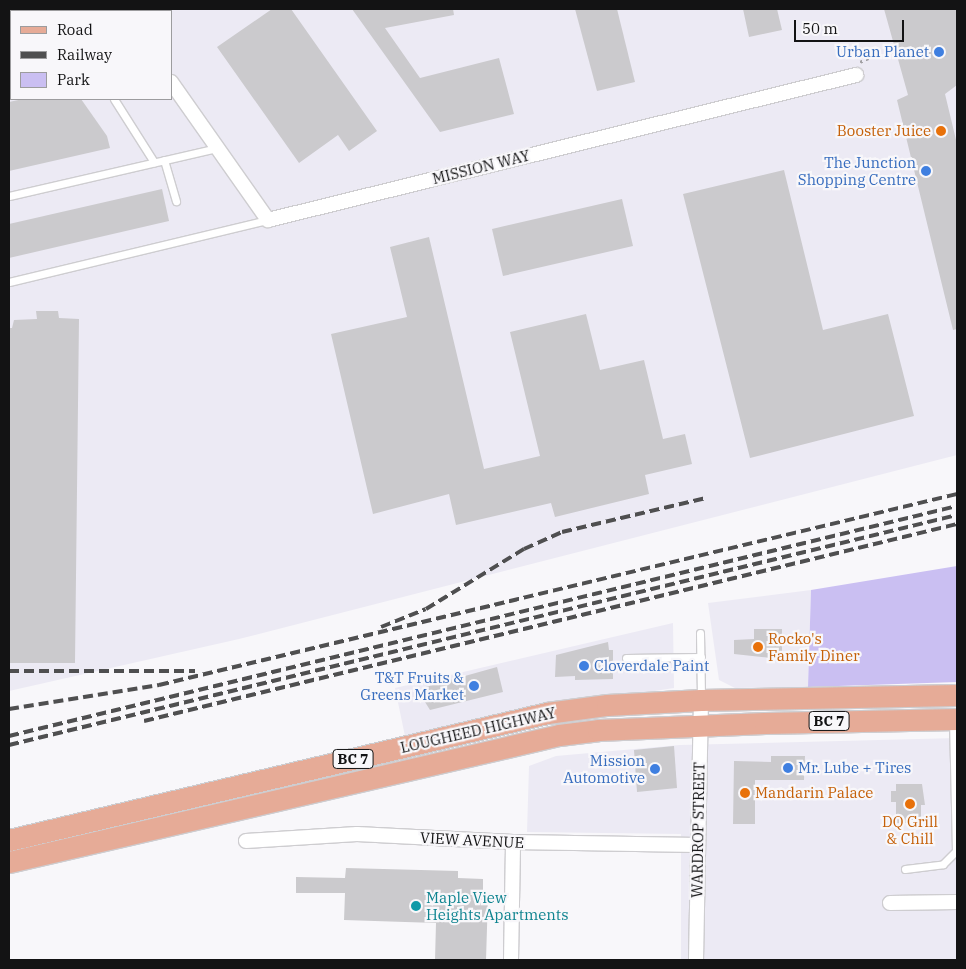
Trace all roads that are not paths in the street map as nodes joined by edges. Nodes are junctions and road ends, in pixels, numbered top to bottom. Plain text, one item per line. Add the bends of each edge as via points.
1 (856, 75) dead end
2 (172, 83) edge
3 (115, 100) edge
4 (217, 148) junction
5 (164, 160) junction
6 (154, 162) junction
7 (9, 196) edge
8 (176, 201) dead end
9 (268, 220) junction
10 (9, 282) edge
11 (700, 633) dead end
12 (701, 657) junction
13 (626, 658) dead end
14 (957, 695) edge
15 (701, 700) junction
16 (955, 719) edge
17 (701, 726) junction
18 (9, 840) edge
19 (246, 841) dead end
20 (513, 842) junction
21 (697, 845) junction
22 (9, 862) edge
23 (905, 870) dead end
24 (957, 902) edge
25 (890, 903) dead end
26 (511, 960) edge
27 (696, 960) edge

1 - 9 street, MISSION WAY
2 - 4 street
3 - 6 lane
4 - 5 lane
4 - 9 street
5 - 6 lane
5 - 8 lane
6 - 7 lane
9 - 10 lane
11 - 12 lane
12 - 13 lane
12 - 15 lane
14 - 15 main road, LOUGHEED HIGHWAY / BC 7
15 - 17 street, WARDROP STREET
15 - 18 main road, LOUGHEED HIGHWAY / BC 7 via 608,705 547,713
16 - 17 main road, LOUGHEED HIGHWAY / BC 7
16 - 23 lane via 956,851 943,864
17 - 21 street, WARDROP STREET
17 - 22 main road, LOUGHEED HIGHWAY / BC 7 via 598,730 559,735
19 - 20 street, VIEW AVENUE via 357,834
20 - 21 street, VIEW AVENUE
20 - 26 street
21 - 27 street, WARDROP STREET
24 - 25 street

